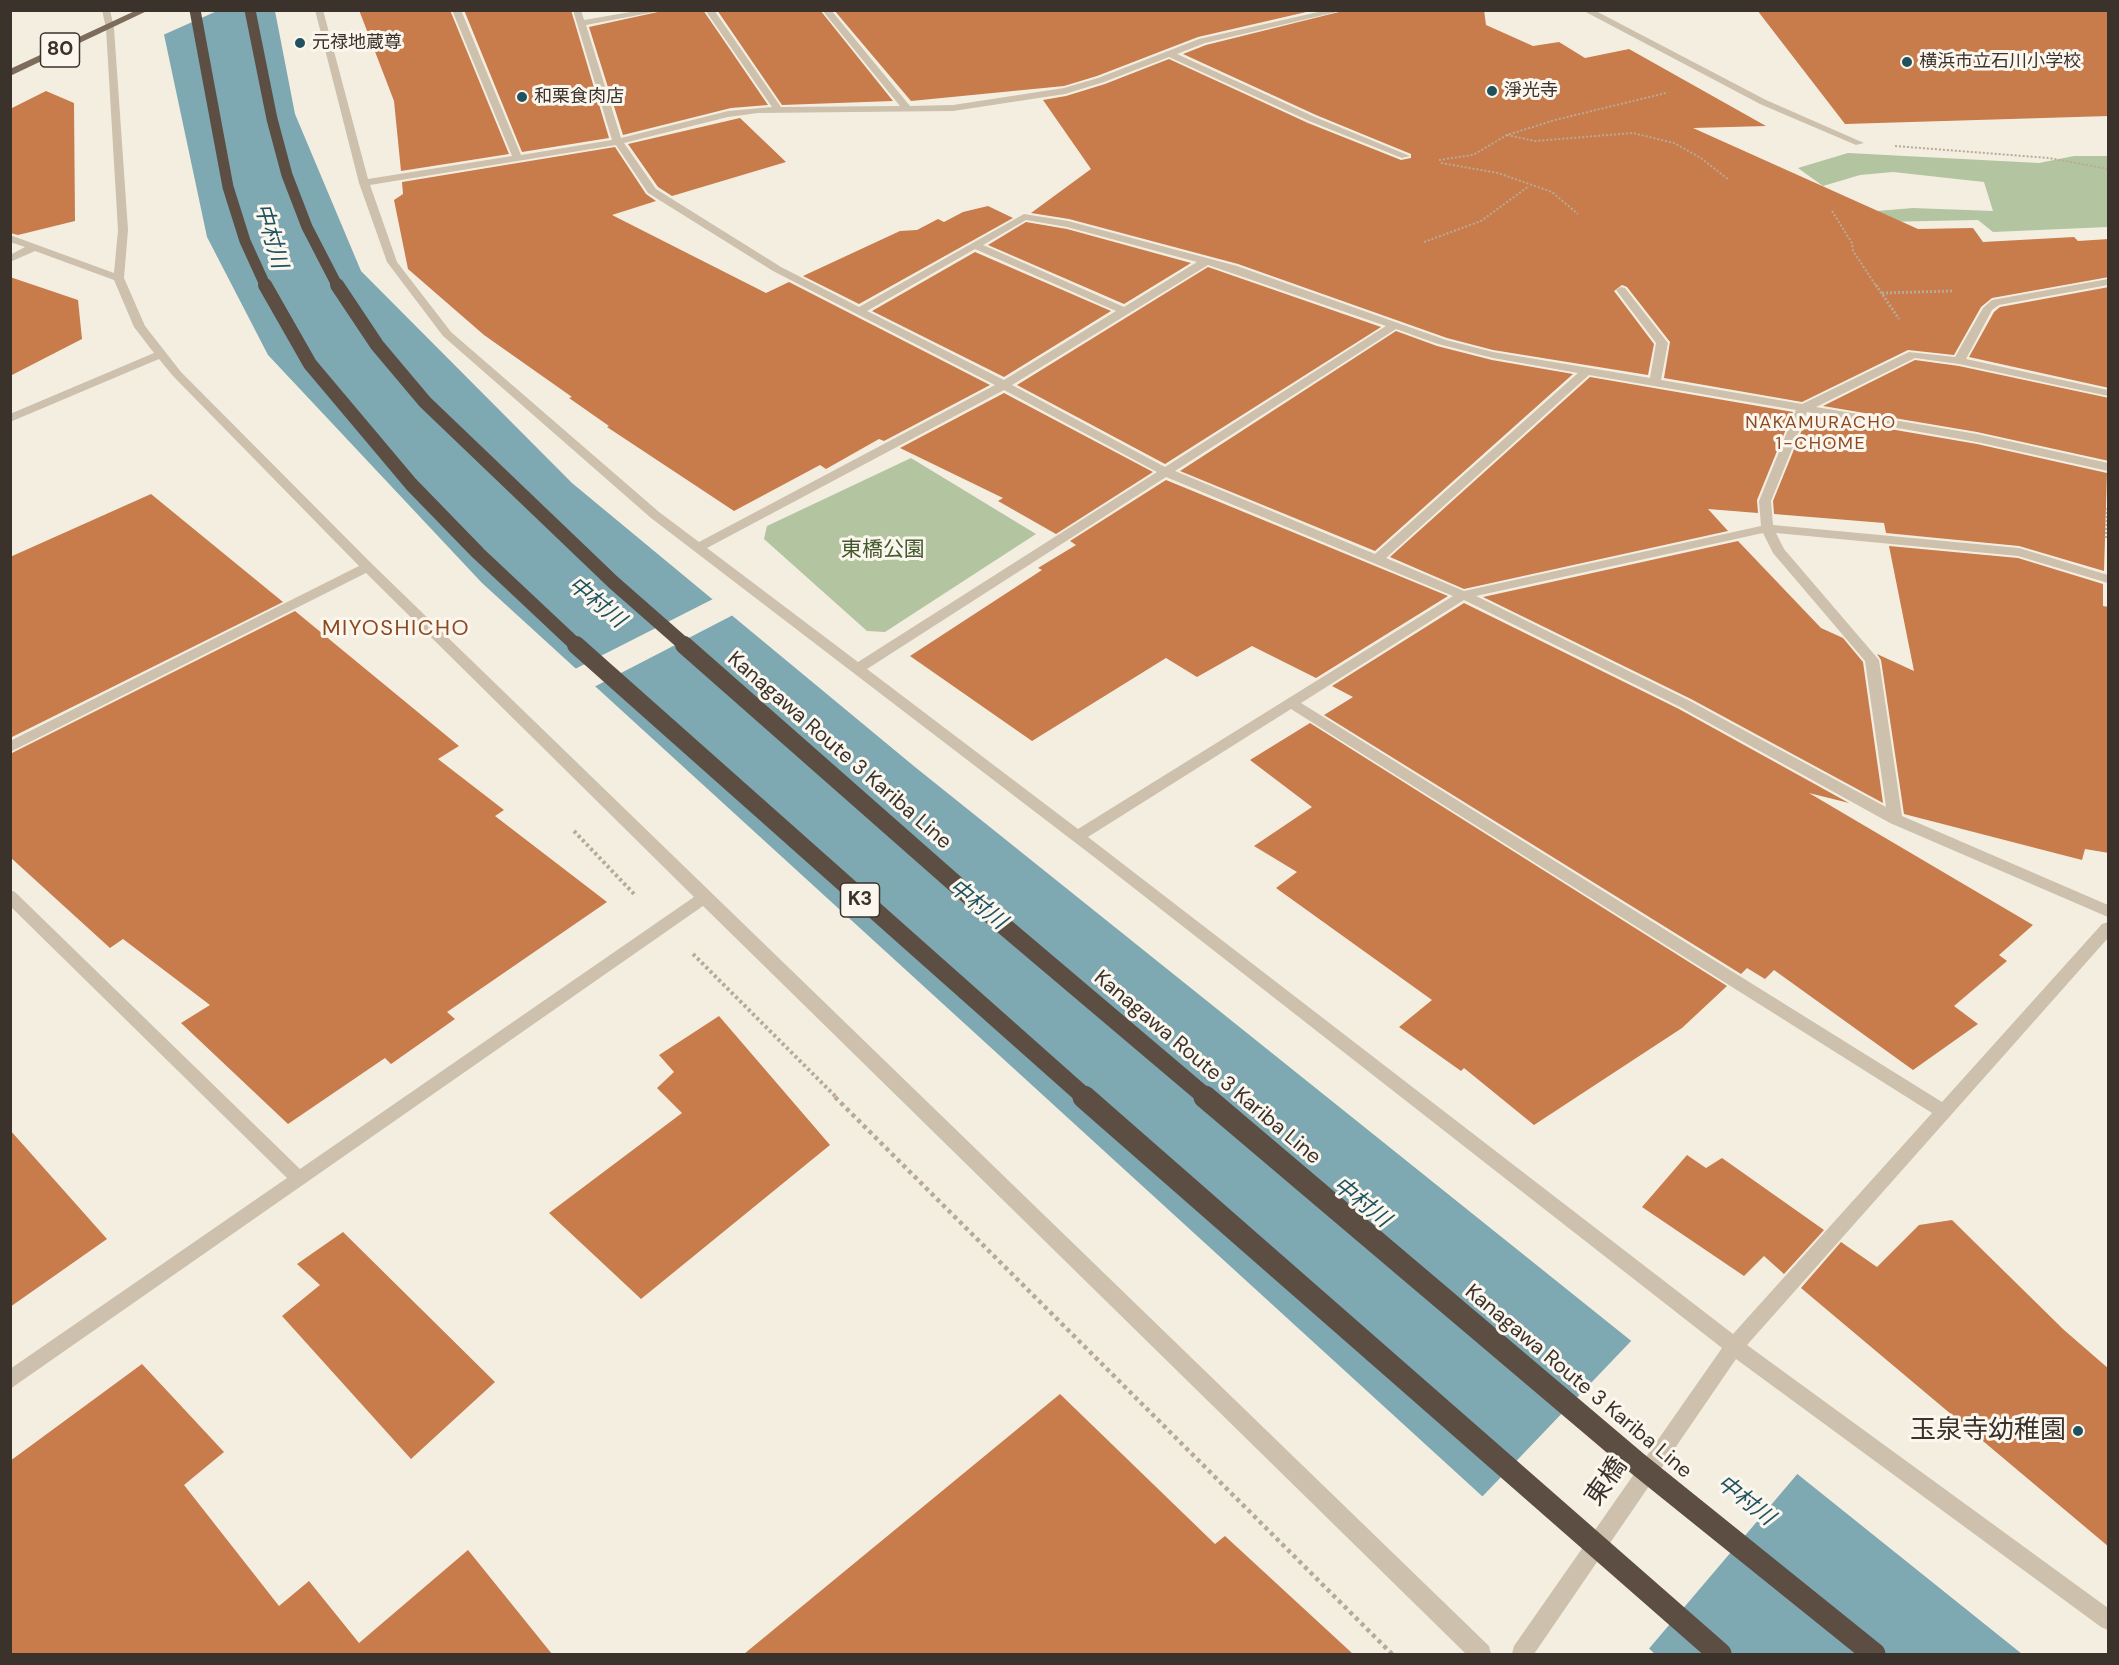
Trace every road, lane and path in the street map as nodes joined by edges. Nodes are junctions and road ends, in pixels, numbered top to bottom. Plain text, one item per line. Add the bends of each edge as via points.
1 (106, 10) edge
2 (145, 10) edge
3 (195, 10) edge
4 (250, 10) edge
5 (319, 10) edge
6 (456, 10) edge
7 (661, 10) edge
8 (709, 10) edge
9 (826, 10) edge
10 (1341, 10) edge
11 (1586, 10) edge
12 (579, 16) edge
13 (110, 28) junction
14 (1170, 54) junction
15 (10, 73) edge
16 (1719, 79) junction
17 (907, 108) junction
18 (779, 111) junction
19 (1507, 135) junction
20 (618, 142) junction
21 (1859, 143) joint
22 (1405, 156) dead end
23 (518, 158) junction
24 (2109, 169) edge
25 (1729, 180) dead end
26 (364, 183) junction
27 (1529, 186) junction
28 (1832, 211) dead end
29 (1578, 214) dead end
30 (10, 238) edge
31 (1424, 242) dead end
32 (975, 245) junction
33 (34, 247) junction
34 (10, 259) edge
35 (1206, 261) junction
36 (119, 278) junction
37 (2109, 282) edge
38 (1621, 290) dead end
39 (1881, 293) junction
40 (1994, 304) junction
41 (859, 311) junction
42 (1125, 311) junction
43 (1395, 326) junction
44 (161, 354) junction
45 (1913, 354) junction
46 (1959, 361) junction
47 (1587, 371) junction
48 (1655, 383) junction
49 (1004, 385) junction
50 (2109, 393) edge
51 (1802, 409) junction
52 (10, 419) edge
53 (2109, 467) edge
54 (1166, 472) junction
55 (1767, 528) junction
56 (697, 548) junction
57 (1377, 559) junction
58 (366, 567) junction
59 (2109, 579) edge
60 (1463, 595) junction
61 (857, 669) junction
62 (1291, 703) junction
63 (10, 747) edge
64 (1894, 819) junction
65 (1077, 837) junction
66 (10, 896) edge
67 (705, 897) junction
68 (2109, 911) edge
69 (2109, 928) edge
70 (1943, 1111) junction
71 (299, 1179) junction
72 (1734, 1346) junction
73 (10, 1380) edge
74 (2109, 1620) edge
75 (1481, 1654) edge
76 (1521, 1654) edge
77 (1720, 1654) edge
78 (1874, 1654) edge

1 - 13 street
2 - 13 main road, 80
3 - 77 highway, K3, bridge via 228,187 249,251 272,301 310,364 411,484 568,638 870,909
4 - 78 highway, Kanagawa Route 3 Kariba Line, bridge via 272,119 307,227 338,287 377,345 425,402 613,582 985,910 1638,1464
5 - 26 street
6 - 23 street
7 - 12 street
8 - 18 street
9 - 17 street
10 - 14 street via 1202,41
11 - 16 street
12 - 20 street
13 - 15 main road, 80
13 - 36 street via 123,230
14 - 17 street via 1065,91 952,108
14 - 22 street via 1312,119
16 - 19 path
16 - 21 street
17 - 18 street
18 - 20 street via 728,114
19 - 25 path via 1535,141 1633,133 1674,143
19 - 27 path via 1473,155 1430,161 1498,173
20 - 23 street
20 - 41 street via 652,191 777,269
21 - 24 path via 2049,158
23 - 26 street
26 - 56 street via 392,262 447,334
27 - 29 path via 1552,192
27 - 31 path via 1481,220
28 - 39 path
30 - 33 street
32 - 35 street via 1024,217 1068,224
32 - 41 street
32 - 42 street
33 - 34 street
33 - 36 street
35 - 42 street
35 - 43 street
36 - 44 street via 140,327
37 - 40 street
38 - 48 street via 1662,343
39 - 40 path via 1956,291
39 - 45 path via 1912,337
40 - 46 street via 1988,308
41 - 49 street
42 - 49 street
43 - 47 street via 1473,350
43 - 54 street
44 - 52 street
44 - 58 street
45 - 46 street
45 - 51 street
46 - 50 street
47 - 48 street
47 - 57 street
48 - 51 street
49 - 54 street
49 - 56 street
51 - 53 street via 1977,438
51 - 55 street via 1765,501
54 - 57 street
54 - 61 street
55 - 59 street via 2019,552
55 - 60 street
55 - 64 street via 1778,550 1872,660
56 - 61 street
57 - 60 street
58 - 63 street
58 - 67 street
60 - 62 street
60 - 64 street via 1685,704
61 - 65 street
62 - 65 street
62 - 70 street
64 - 68 street
65 - 72 street
66 - 71 street
67 - 71 street
67 - 75 street
69 - 70 street, 東橋
70 - 72 street, 東橋
71 - 73 street
72 - 74 street
72 - 76 street, 東橋, bridge

